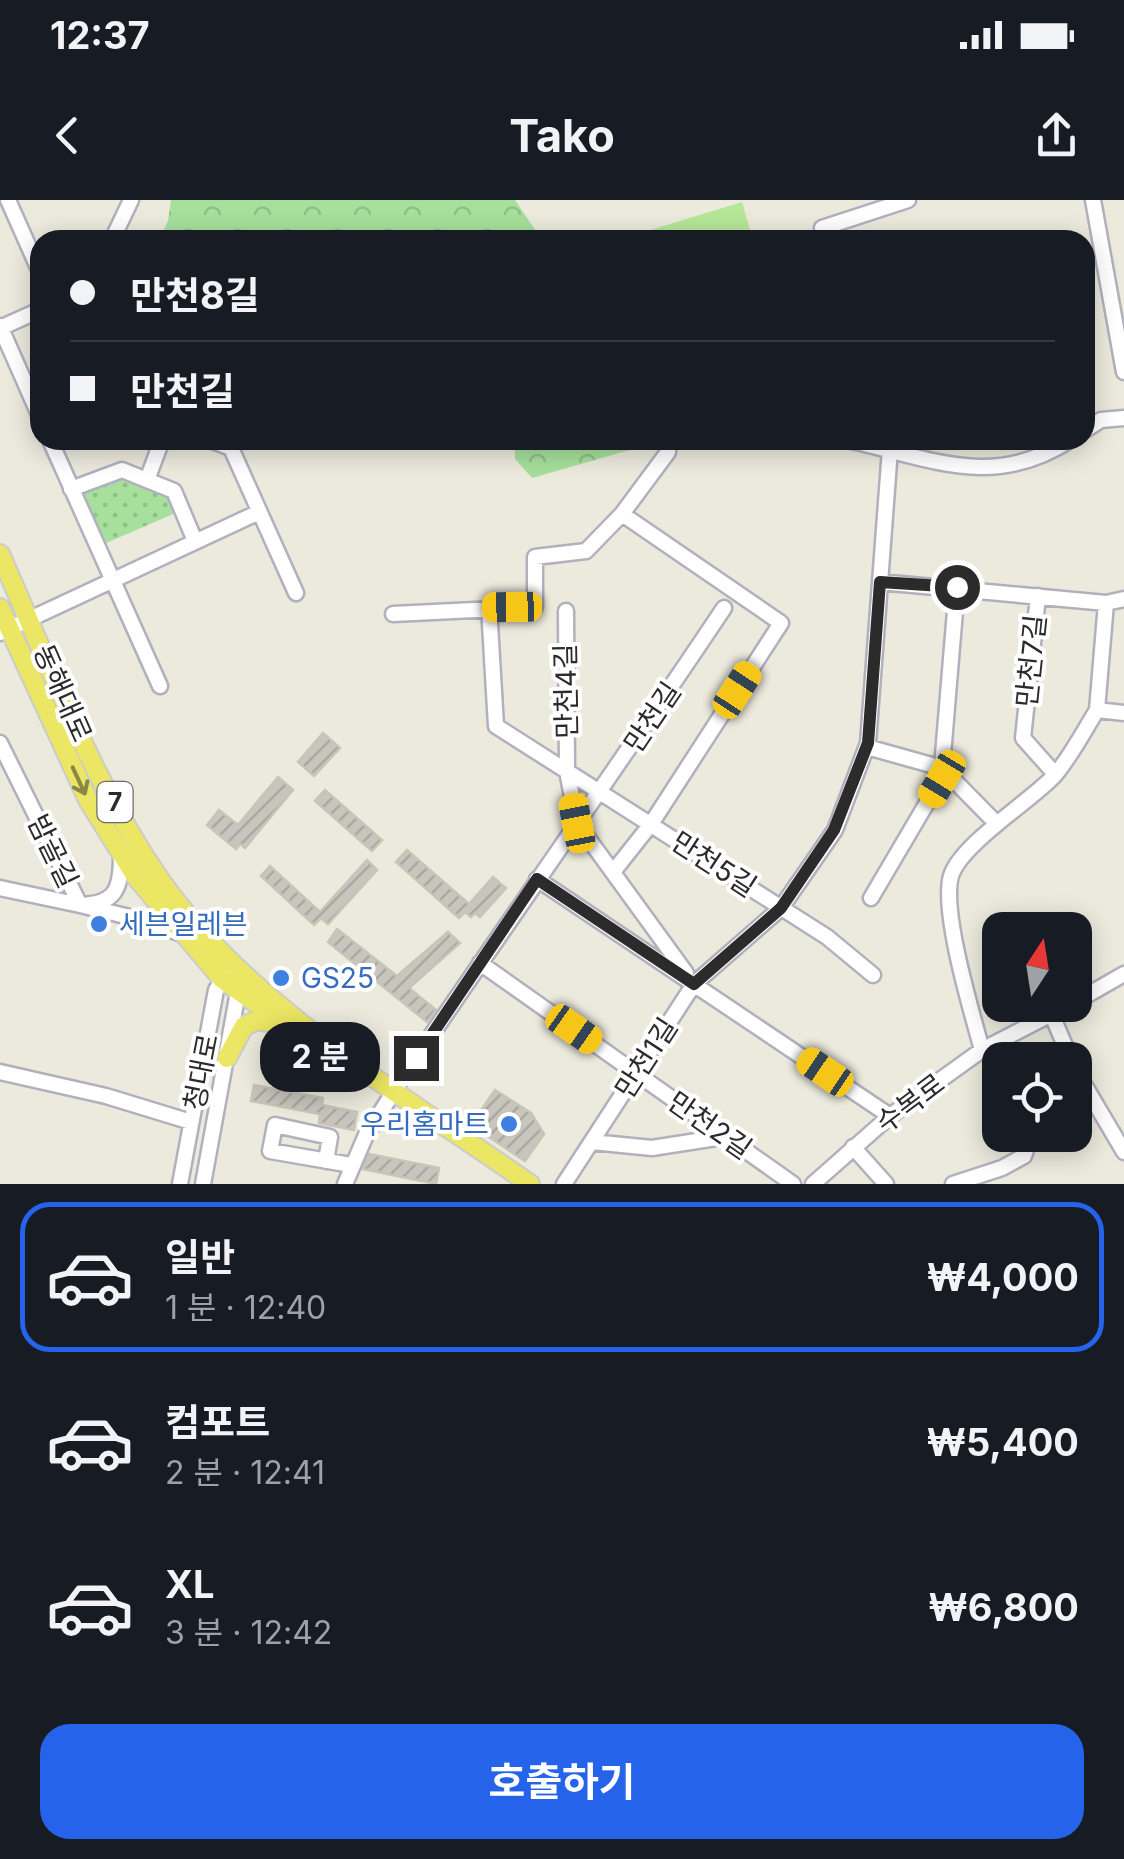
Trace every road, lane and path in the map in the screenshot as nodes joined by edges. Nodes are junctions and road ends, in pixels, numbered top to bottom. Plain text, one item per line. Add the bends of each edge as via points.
1 (8, 200) edge
2 (131, 200) edge
3 (908, 200) edge
4 (1093, 200) edge
5 (117, 230) edge
6 (823, 230) edge
7 (30, 250) edge
8 (30, 314) edge
9 (0, 327) edge
10 (1124, 372) edge
11 (30, 394) edge
12 (1124, 418) edge
13 (1095, 424) edge
14 (55, 450) edge
15 (158, 450) edge
16 (231, 450) edge
17 (668, 450) edge
18 (895, 450) edge
19 (904, 450) edge
20 (1053, 450) edge
21 (147, 480) junction
22 (72, 488) junction
23 (259, 512) junction
24 (622, 514) junction
25 (195, 541) junction
26 (0, 554) edge
27 (112, 580) junction
28 (880, 582) junction
29 (957, 587) junction
30 (296, 593) dead end
31 (1038, 596) junction
32 (1124, 599) edge
33 (1106, 604) junction
34 (0, 608) edge
35 (489, 608) junction
36 (724, 608) dead end
37 (566, 610) dead end
38 (393, 614) dead end
39 (30, 620) junction
40 (4, 631) edge
41 (160, 686) dead end
42 (1097, 710) junction
43 (1124, 714) edge
44 (0, 743) edge
45 (866, 746) junction
46 (942, 768) junction
47 (567, 771) junction
48 (1055, 774) junction
49 (602, 792) junction
50 (577, 823) junction
51 (650, 824) junction
52 (998, 824) junction
53 (120, 855) junction
54 (613, 872) junction
55 (537, 879) junction
56 (0, 888) edge
57 (870, 898) dead end
58 (80, 905) junction
59 (781, 908) junction
60 (181, 934) junction
61 (480, 963) junction
62 (228, 972) junction
63 (1124, 974) edge
64 (874, 975) dead end
65 (243, 984) junction
66 (694, 984) junction
67 (1092, 992) edge
68 (1036, 1022) edge
69 (288, 1026) junction
70 (998, 1042) edge
71 (982, 1050) joint
72 (227, 1058) junction
73 (0, 1072) edge
74 (637, 1073) junction
75 (393, 1093) junction
76 (1092, 1104) edge
77 (890, 1116) junction
78 (191, 1122) junction
79 (729, 1136) junction
80 (592, 1142) junction
81 (853, 1147) junction
82 (1025, 1152) edge
83 (1124, 1152) edge
84 (326, 1161) dead end
85 (351, 1165) junction
86 (180, 1184) edge
87 (203, 1184) edge
88 (345, 1184) edge
89 (521, 1184) edge
90 (530, 1184) edge
91 (564, 1184) edge
92 (793, 1184) edge
93 (813, 1184) edge
94 (886, 1184) edge
95 (952, 1184) edge

1 - 7 street
2 - 5 street
3 - 6 street
4 - 10 street
8 - 9 street
9 - 11 street
12 - 13 street
14 - 22 street
15 - 21 street
16 - 23 street
17 - 24 street, 만천4길
18 - 28 street, 만천1길
19 - 20 street via 918,460 966,468 1012,466
21 - 22 street via 122,470
21 - 25 street via 174,491
22 - 27 street
23 - 25 street
23 - 30 street
24 - 35 street, 만천4길 via 586,551 534,557 535,607
24 - 51 street, 만천5길 via 780,622
25 - 27 street
26 - 39 main road, 동해대로 / 7
27 - 39 street
27 - 41 street
28 - 29 street
28 - 45 street, 만천1길
29 - 31 street
29 - 46 street
31 - 33 street
31 - 48 street, 만천7길 via 1023,738
32 - 33 street
33 - 42 street
34 - 40 main road, 동해대로 / 7
35 - 38 street
35 - 47 street, 만천4길 via 496,726
36 - 49 street, 만천길
37 - 47 street, 만천4길
39 - 40 street
39 - 62 main road, 동해대로 / 7 via 132,835
40 -> 53 main road, 동해대로 / 7
42 - 43 street
42 - 48 street
44 - 58 street, 밤골길
45 - 46 street
45 - 59 street, 만천1길 via 834,830
46 - 52 street
46 - 57 street via 942,779
47 - 49 street, 만천5길
47 - 50 street, 만천4길
48 - 52 street
49 - 50 street, 만천길
49 - 51 street, 만천5길
50 - 54 street
50 - 55 street, 만천길
51 - 54 street
51 - 59 street, 만천5길
52 - 71 street via 951,874 960,969
53 - 58 street via 121,876 111,896 102,904
53 - 60 main road, 동해대로 / 7
54 - 66 street
55 - 61 street, 만천길
55 - 66 street
56 - 58 street
58 - 60 street
59 - 64 street, 만천5길
59 - 66 street, 만천1길
60 - 62 main road, 동해대로 / 7
61 - 74 street, 만천2길
61 - 75 street, 만천길
62 - 65 main road, 동해대로 / 7
62 - 78 street, 청대로 via 216,990
63 - 67 street, 수복로
65 - 69 main road, 동해대로 / 7
65 - 72 street, 청대로
65 - 75 main road, 동해대로 / 7
66 - 74 street, 만천1길
66 - 77 street
68 - 70 street, 수복로
69 - 72 main road via 258,1020 244,1026
69 - 75 main road, 동해대로 / 7
71 - 77 street, 수복로
72 - 87 street, 청대로
73 - 78 street
74 - 79 street, 만천2길
74 - 80 street, 만천1길
75 - 85 street, 만천길
75 - 89 main road, 동해대로 / 7
75 - 90 main road, 동해대로 / 7
76 - 83 street
77 - 81 street, 수복로
78 - 86 street, 청대로
79 - 80 street via 652,1148
79 - 92 street, 만천2길
80 - 91 street, 만천1길
81 - 93 street, 수복로
81 - 94 street
82 - 95 street via 1002,1168
84 - 85 street
85 - 88 street, 만천길

